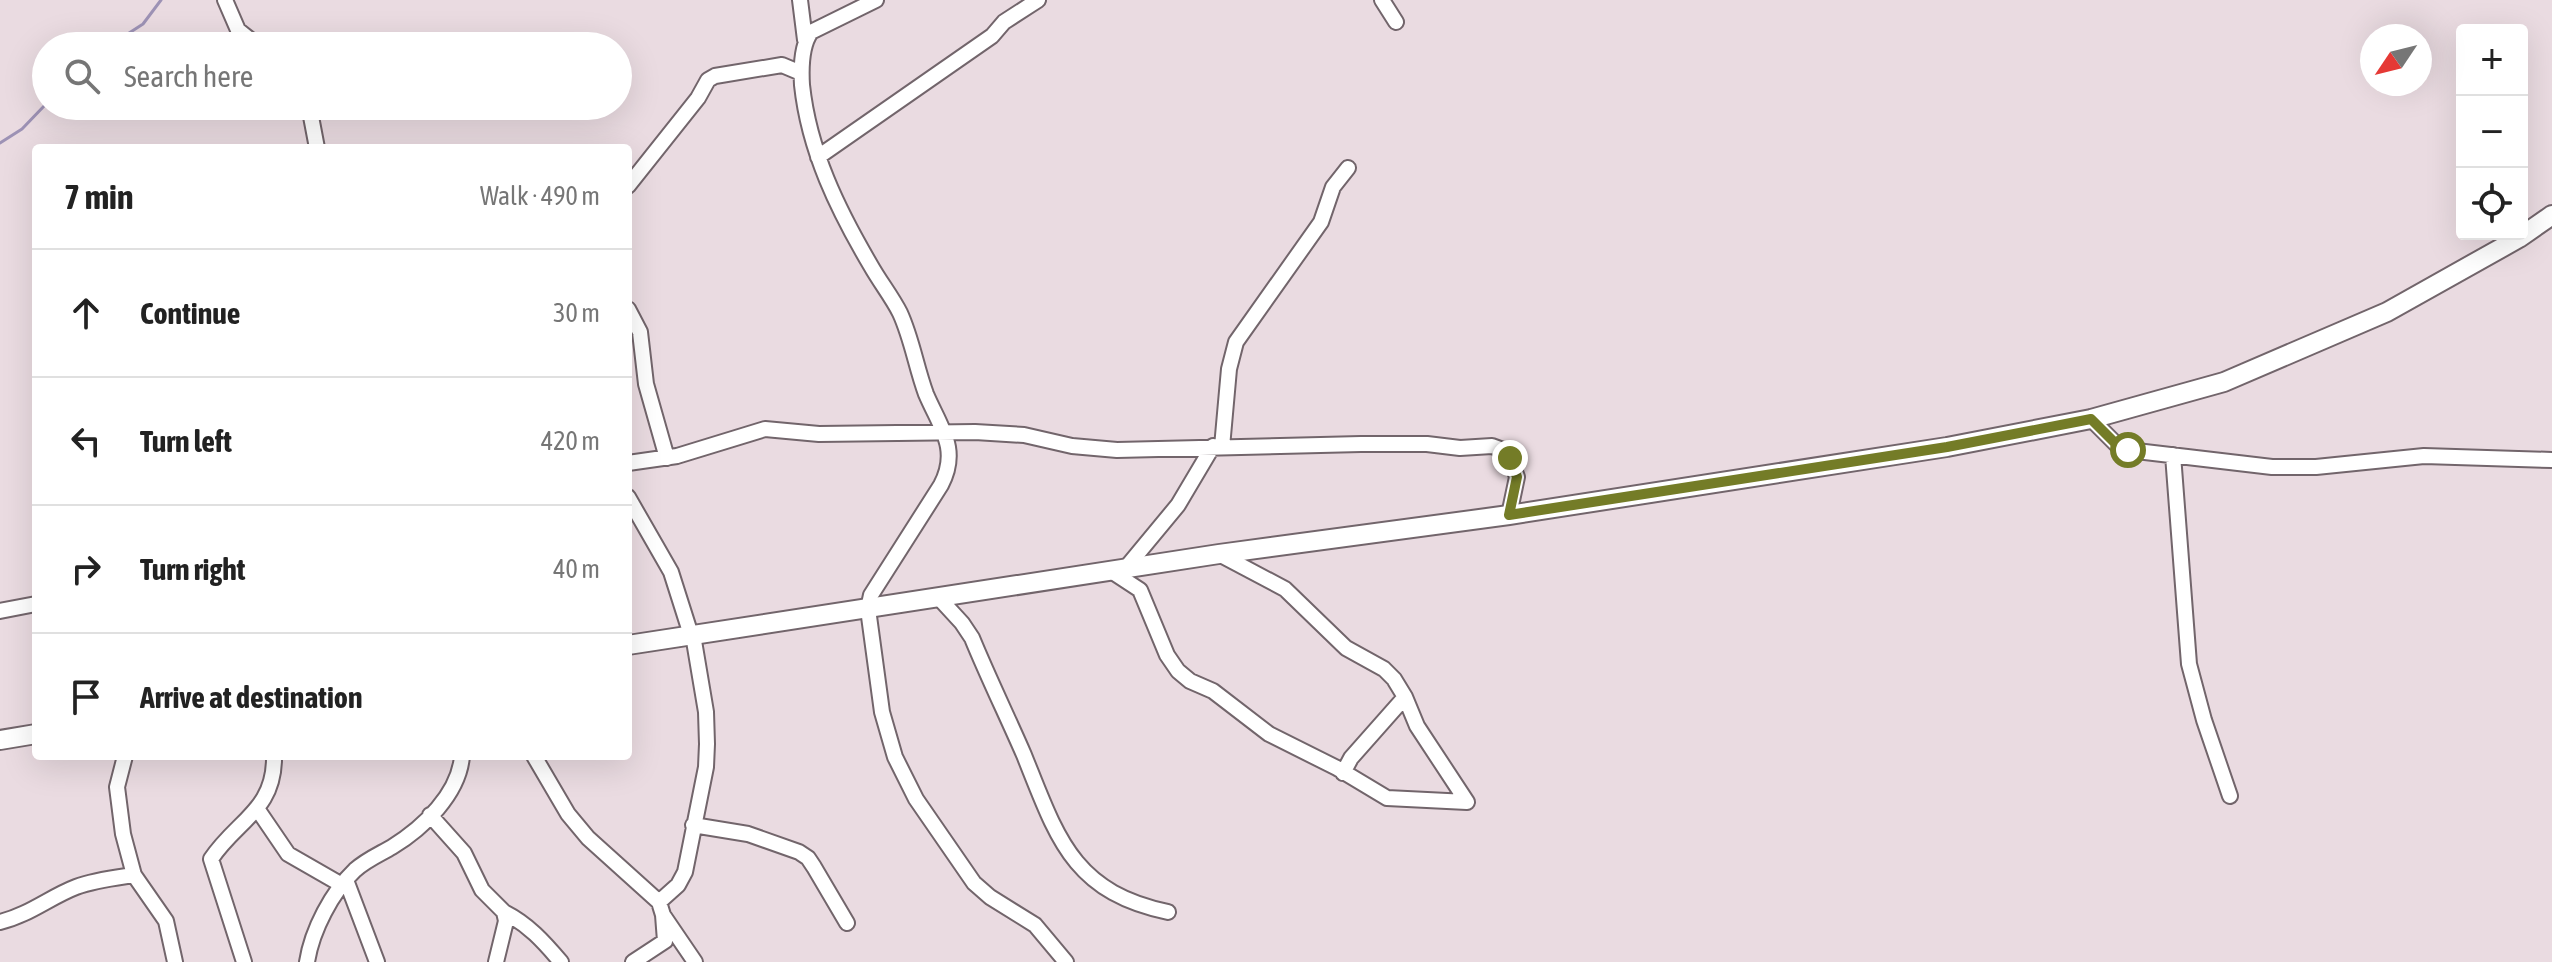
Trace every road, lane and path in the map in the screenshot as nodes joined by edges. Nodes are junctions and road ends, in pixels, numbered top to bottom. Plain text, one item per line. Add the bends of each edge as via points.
1 (225, 0) edge
2 (800, 0) edge
3 (876, 0) edge
4 (1038, 0) edge
5 (1382, 0) edge
6 (1396, 22) dead end
7 (240, 32) edge
8 (805, 40) junction
9 (801, 73) junction
10 (312, 120) edge
11 (316, 144) edge
12 (818, 157) junction
13 (1348, 168) dead end
14 (632, 181) edge
15 (2552, 215) edge
16 (632, 317) edge
17 (2091, 419) junction
18 (945, 432) junction
19 (1218, 446) junction
20 (2173, 455) junction
21 (667, 458) junction
22 (2552, 460) edge
23 (632, 462) edge
24 (632, 504) edge
25 (1509, 515) junction
26 (1219, 554) junction
27 (1118, 570) junction
28 (939, 598) junction
29 (32, 605) edge
30 (868, 609) junction
31 (0, 611) edge
32 (692, 635) junction
33 (632, 644) edge
34 (1405, 697) junction
35 (32, 735) edge
36 (0, 740) edge
37 (124, 760) edge
38 (274, 760) edge
39 (461, 760) edge
40 (536, 760) edge
41 (1343, 773) junction
42 (2230, 796) dead end
43 (258, 810) junction
44 (430, 815) junction
45 (693, 825) junction
46 (134, 875) junction
47 (344, 883) junction
48 (661, 909) junction
49 (504, 912) junction
50 (1168, 912) dead end
51 (0, 922) edge
52 (847, 923) dead end
53 (175, 962) edge
54 (244, 962) edge
55 (307, 962) edge
56 (377, 962) edge
57 (496, 962) edge
58 (561, 962) edge
59 (633, 962) edge
60 (695, 962) edge
61 (1066, 962) edge

1 - 7 street
2 - 8 street
3 - 8 street via 821,26
4 - 12 street
5 - 6 street
8 - 9 street
9 - 12 street
9 - 14 street via 782,65 708,80
10 - 11 street
12 - 18 street via 844,219 899,311 925,391
13 - 19 street via 1333,187 1321,222 1236,342
15 - 17 main road via 2387,312 2224,382
16 - 21 street via 640,332 646,384
17 - 20 street via 2119,447
17 - 25 main road via 1947,447
18 - 19 street via 1024,435 1117,450
18 - 21 street via 819,434 765,429
18 - 30 street via 949,470 875,586
19 - 25 street via 1492,446 1510,458 1517,477
19 - 27 street via 1178,505
20 - 22 street via 2272,467 2424,456
20 - 42 street via 2189,664
21 - 23 street
24 - 32 street via 671,572
25 - 26 main road
26 - 27 main road
26 - 34 street via 1285,589 1346,648 1384,669
27 - 28 main road
27 - 41 street via 1140,590 1167,655 1190,681 1213,691 1269,734
28 - 30 main road
28 - 50 street via 972,638 1067,851 1100,886
29 - 31 street
30 - 32 main road
30 - 61 street via 882,712 895,757 916,799 974,883 1035,925
32 - 33 main road
32 - 45 street via 707,744
34 - 41 street
34 - 41 street via 1417,726 1467,802 1387,798
35 - 36 main road
37 - 46 street via 117,787
38 - 43 street via 275,775
39 - 44 street via 454,786
40 - 48 street via 588,838
43 - 47 street via 288,854
43 - 54 street via 211,859
44 - 47 street
44 - 49 street via 464,853 482,890
45 - 48 street via 683,879
45 - 52 street via 748,834 799,852 808,858
46 - 51 street via 74,888
46 - 53 street via 166,921
47 - 55 street via 318,926
47 - 56 street
48 - 59 street via 665,941
48 - 60 street
49 - 57 street
49 - 58 street via 542,939

